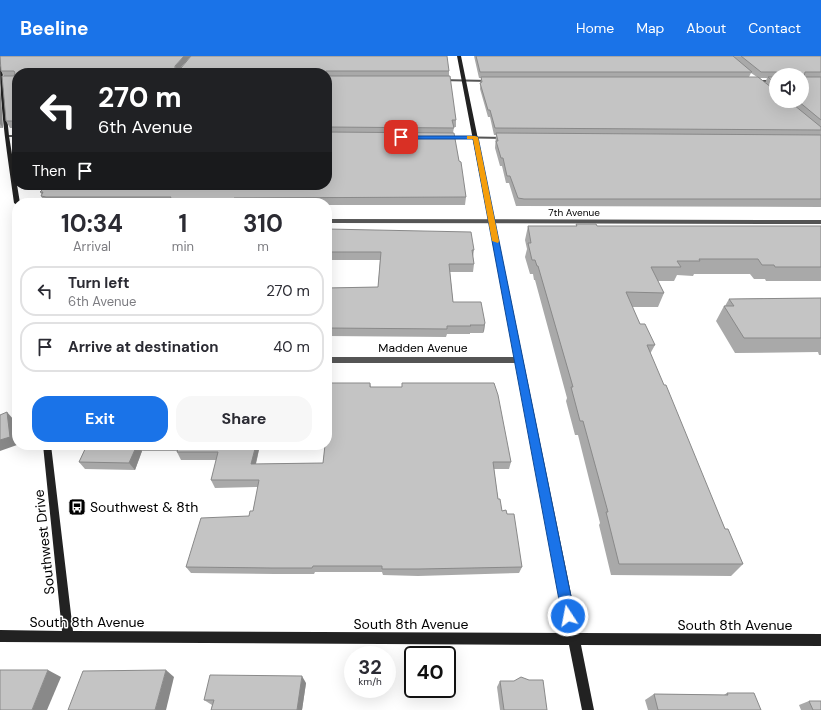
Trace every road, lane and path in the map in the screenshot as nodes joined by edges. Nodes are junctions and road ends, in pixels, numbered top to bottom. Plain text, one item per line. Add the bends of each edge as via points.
1 (459, 56) edge
2 (0, 67) edge
3 (751, 76) edge
4 (2, 80) junction
5 (10, 80) edge
6 (434, 80) edge
7 (464, 80) junction
8 (496, 80) edge
9 (749, 81) edge
10 (757, 81) junction
11 (769, 81) edge
12 (762, 85) edge
13 (7, 136) junction
14 (12, 136) edge
15 (444, 137) edge
16 (475, 137) junction
17 (514, 138) edge
18 (12, 170) edge
19 (332, 221) edge
20 (492, 221) junction
21 (821, 222) edge
22 (332, 360) edge
23 (519, 360) junction
24 (48, 450) edge
25 (0, 636) edge
26 (68, 637) junction
27 (573, 640) junction
28 (821, 640) edge
29 (588, 710) edge

1 - 7 street
2 - 4 street
3 - 10 street
4 - 5 street
4 - 13 street
6 - 7 street
7 - 8 street
7 - 16 street
9 - 10 street
10 - 11 street
10 - 12 street
13 - 14 street
13 - 18 street
15 - 16 street
16 - 17 street
16 - 20 street
19 - 20 street, 7th Avenue
20 - 21 street, 7th Avenue
20 - 23 street
22 - 23 street, Madden Avenue
23 - 27 street
24 - 26 street, Southwest Drive
25 - 26 street, South 8th Avenue
26 - 27 street, South 8th Avenue
27 - 28 street, South 8th Avenue
27 - 29 street

